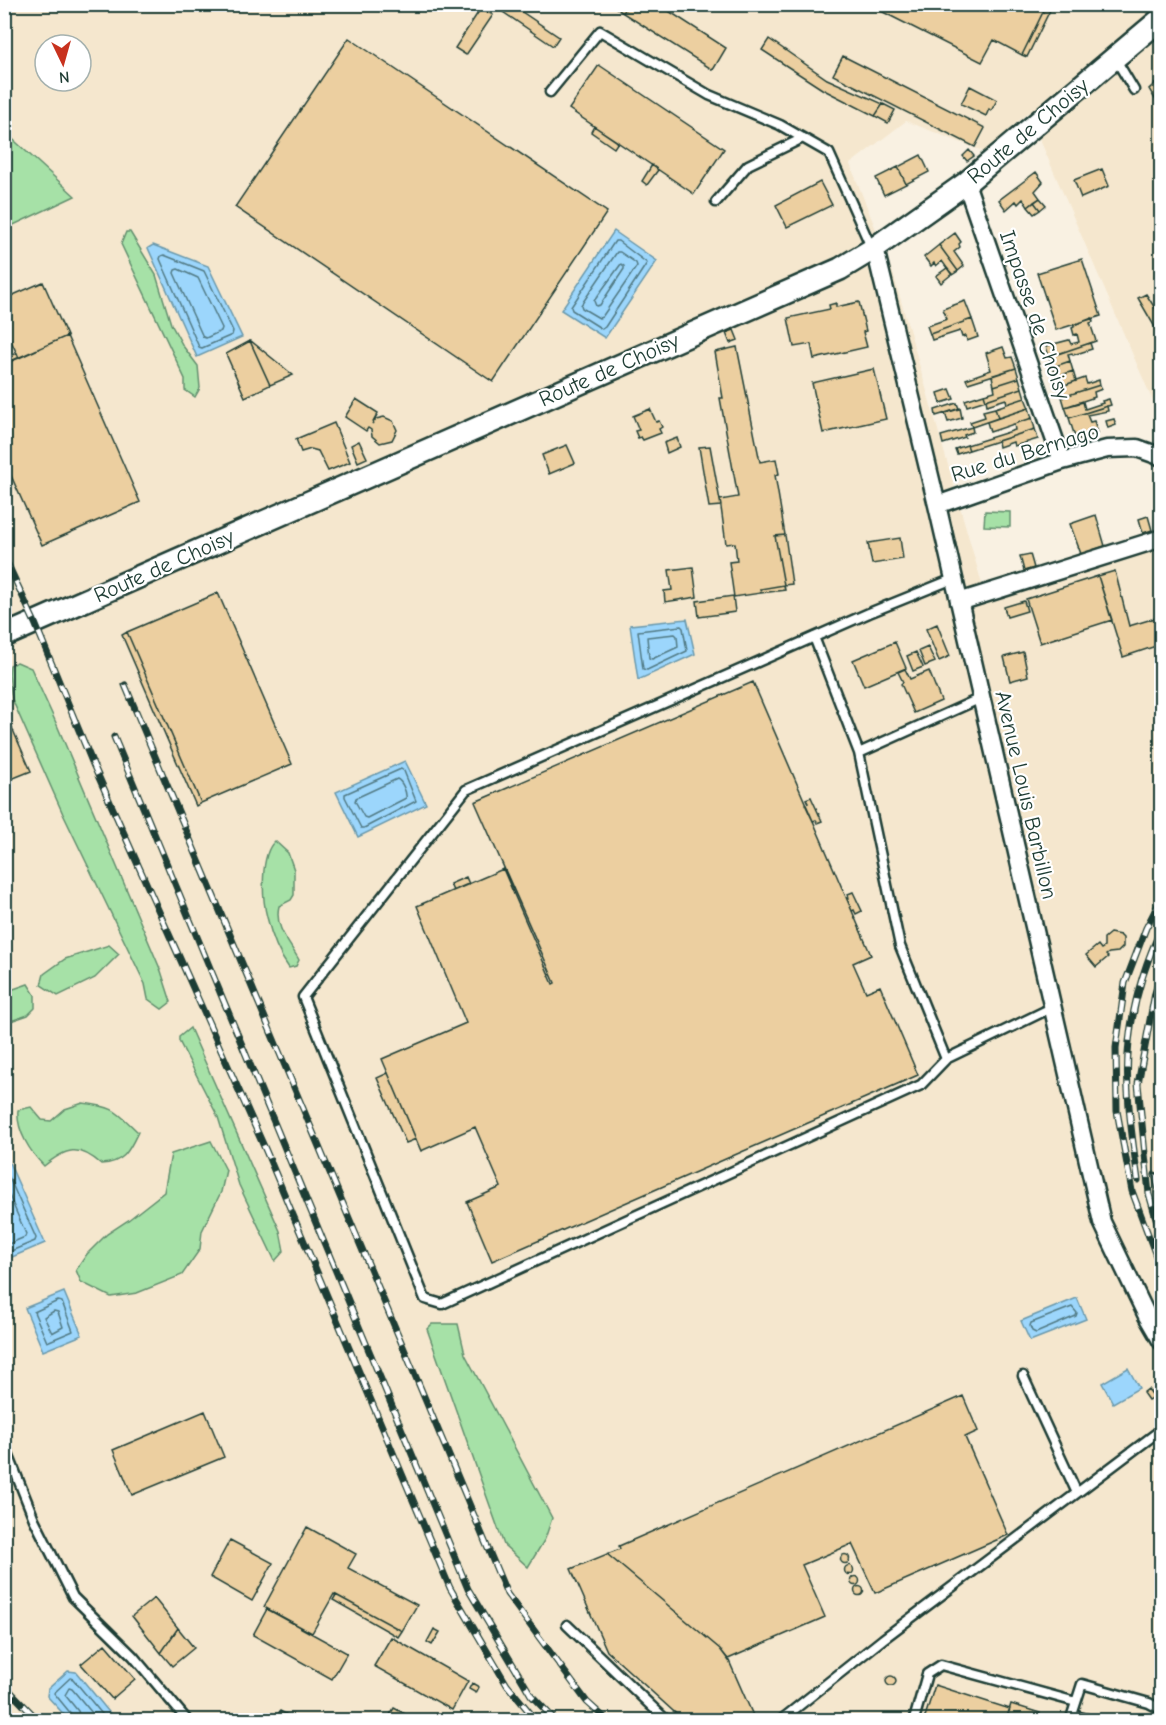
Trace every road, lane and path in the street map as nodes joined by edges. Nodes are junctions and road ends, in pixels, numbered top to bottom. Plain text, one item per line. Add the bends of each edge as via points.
1 (1161, 18) edge
2 (1115, 58) junction
3 (1134, 90) dead end
4 (550, 92) dead end
5 (803, 138) junction
6 (966, 183) junction
7 (716, 202) dead end
8 (873, 249) junction
9 (1161, 457) edge
10 (1062, 461) junction
11 (937, 505) junction
12 (1161, 538) edge
13 (954, 579) junction
14 (959, 602) junction
15 (4, 636) edge
16 (814, 637) junction
17 (981, 698) junction
18 (859, 753) junction
19 (1053, 1008) junction
20 (946, 1059) junction
21 (1161, 1342) edge
22 (1023, 1376) dead end
23 (1161, 1429) edge
24 (4, 1444) edge
25 (1077, 1493) junction
26 (567, 1625) dead end
27 (1076, 1702) junction
28 (1161, 1710) edge
29 (187, 1720) edge
30 (666, 1720) edge
31 (782, 1720) edge
32 (914, 1720) edge
33 (1091, 1720) edge

1 - 2 street, Route de Choisy
2 - 3 lane
2 - 6 street, Route de Choisy
4 - 5 lane via 600,31 709,95
5 - 7 lane via 748,165
5 - 8 lane via 830,153
6 - 8 street, Route de Choisy
6 - 10 street, Impasse de Choisy
8 - 11 street, Avenue Louis Barbillon
8 - 15 street, Route de Choisy via 834,272
9 - 10 street, Rue du Bernago via 1137,448 1107,449
10 - 11 street, Rue du Bernago
11 - 13 street, Avenue Louis Barbillon
12 - 14 street
13 - 14 street, Avenue Louis Barbillon
13 - 16 lane
14 - 17 street, Avenue Louis Barbillon
16 - 18 lane
16 - 20 lane via 466,790 303,997 425,1299 442,1304 921,1085
17 - 18 lane
17 - 19 street, Avenue Louis Barbillon
18 - 20 lane via 900,946
19 - 20 lane
19 - 21 street, Avenue Louis Barbillon via 1102,1222
22 - 25 lane
23 - 25 lane
24 - 29 lane via 34,1519 73,1597 133,1656
25 - 31 lane
26 - 30 lane
27 - 28 lane via 1082,1684
27 - 32 lane via 941,1665 927,1674
27 - 33 lane via 1072,1715

